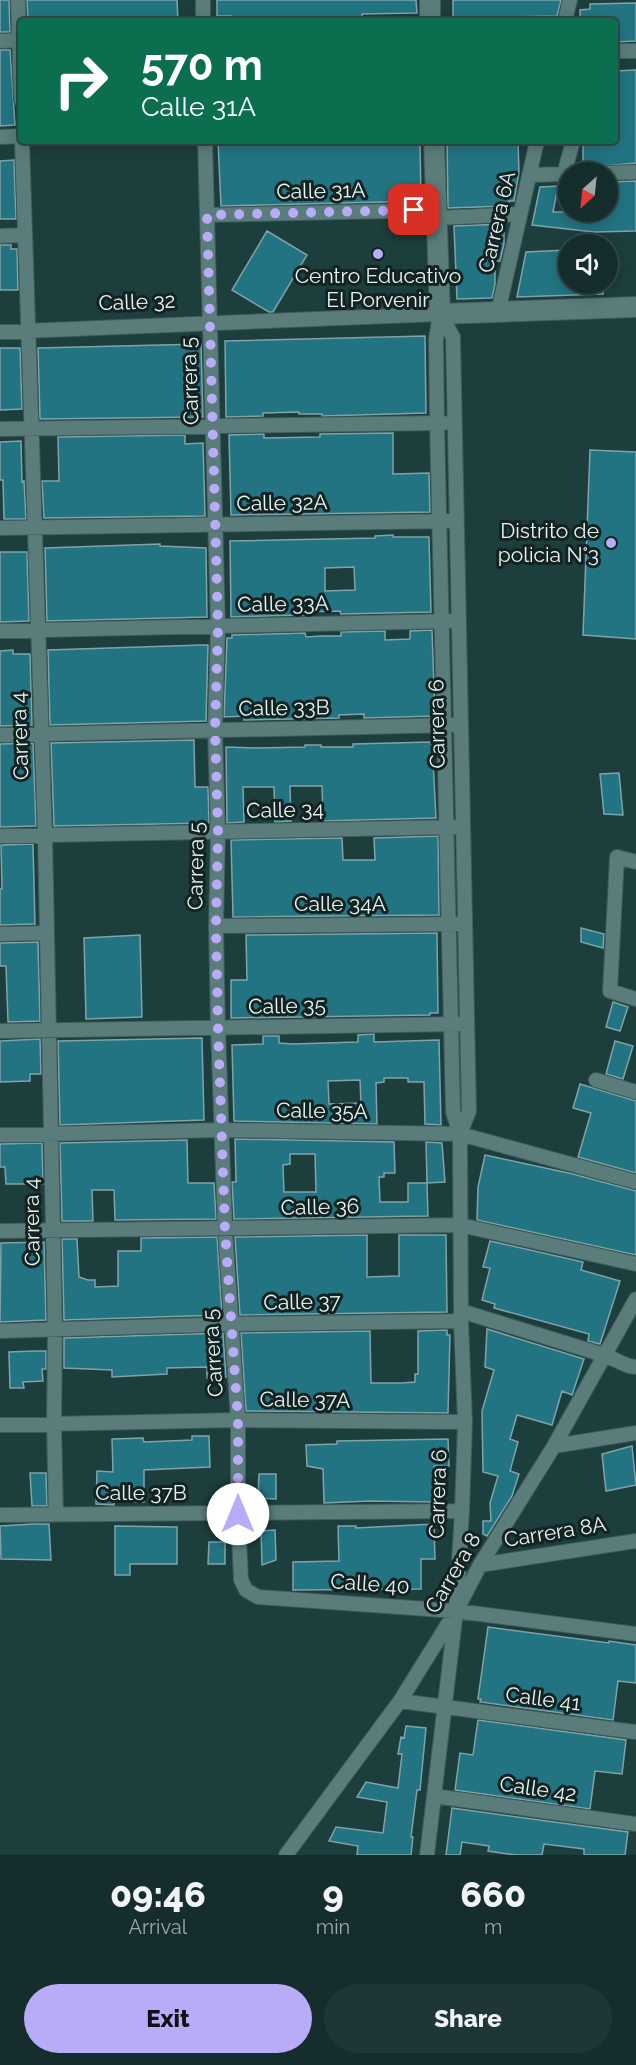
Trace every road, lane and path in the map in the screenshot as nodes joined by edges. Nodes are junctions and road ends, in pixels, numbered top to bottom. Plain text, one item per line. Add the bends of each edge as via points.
1 (18, 0) edge
2 (203, 0) edge
3 (430, 0) edge
4 (570, 0) edge
5 (19, 18) edge
6 (203, 18) edge
7 (430, 18) edge
8 (566, 18) edge
9 (0, 40) edge
10 (18, 40) edge
11 (618, 51) edge
12 (636, 51) edge
13 (18, 136) edge
14 (0, 137) edge
15 (22, 144) edge
16 (206, 144) edge
17 (434, 144) edge
18 (536, 144) edge
19 (572, 144) edge
20 (569, 162) edge
21 (636, 172) edge
22 (618, 173) edge
23 (558, 174) edge
24 (529, 175) junction
25 (437, 214) junction
26 (520, 214) junction
27 (207, 215) junction
28 (25, 235) junction
29 (0, 236) edge
30 (636, 307) edge
31 (498, 312) junction
32 (440, 314) junction
33 (209, 324) junction
34 (28, 331) junction
35 (0, 332) edge
36 (455, 422) junction
37 (437, 423) junction
38 (213, 426) junction
39 (0, 429) edge
40 (33, 429) junction
41 (440, 521) junction
42 (457, 521) junction
43 (215, 525) junction
44 (0, 528) edge
45 (36, 528) junction
46 (459, 621) junction
47 (442, 622) junction
48 (218, 627) junction
49 (38, 630) junction
50 (0, 631) edge
51 (444, 725) junction
52 (461, 725) junction
53 (215, 730) junction
54 (41, 734) junction
55 (0, 735) edge
56 (463, 827) junction
57 (447, 828) junction
58 (218, 832) junction
59 (45, 835) junction
60 (0, 836) edge
61 (636, 862) edge
62 (449, 924) junction
63 (465, 924) junction
64 (216, 926) junction
65 (47, 933) junction
66 (0, 934) edge
67 (636, 999) edge
68 (451, 1024) junction
69 (467, 1024) junction
70 (218, 1028) junction
71 (49, 1030) junction
72 (0, 1031) edge
73 (596, 1080) dead end
74 (636, 1092) edge
75 (221, 1130) junction
76 (52, 1134) junction
77 (460, 1134) junction
78 (0, 1135) edge
79 (636, 1182) edge
80 (460, 1225) junction
81 (53, 1230) junction
82 (225, 1230) junction
83 (0, 1231) edge
84 (636, 1264) edge
85 (636, 1299) edge
86 (461, 1316) junction
87 (233, 1324) junction
88 (55, 1330) junction
89 (0, 1331) edge
90 (604, 1355) junction
91 (636, 1367) edge
92 (238, 1420) junction
93 (465, 1422) junction
94 (54, 1424) junction
95 (0, 1425) edge
96 (636, 1433) edge
97 (554, 1446) junction
98 (462, 1511) junction
99 (56, 1514) junction
100 (238, 1514) junction
101 (0, 1515) edge
102 (636, 1541) edge
103 (480, 1565) junction
104 (246, 1590) joint
105 (456, 1611) junction
106 (636, 1634) edge
107 (400, 1701) junction
108 (444, 1708) junction
109 (636, 1732) edge
110 (434, 1796) junction
111 (636, 1820) edge
112 (286, 1855) edge
113 (427, 1855) edge

1 - 5 street
2 - 6 street
3 - 7 street
4 - 8 street
9 - 10 street
11 - 12 street
13 - 14 street
15 - 28 street, Carrera 4
16 - 27 street, Carrera 5
17 - 25 street, Carrera 6
18 - 24 street, Carrera 6A
19 - 20 street
21 - 22 street
23 - 24 street
24 - 26 street, Carrera 6A
25 - 26 street, Calle 31A
25 - 27 street, Calle 31A
25 - 32 street, Carrera 6
26 - 31 street, Carrera 6A
27 - 33 street, Carrera 5
28 - 29 street
28 - 34 street, Carrera 4
30 - 31 street, Calle 32
31 - 32 street, Calle 32
32 - 33 street, Calle 32
32 - 36 street, Carrera 6 via 453,337
32 - 37 street, Carrera 6 via 436,339
33 - 34 street, Calle 32
33 - 38 street, Carrera 5
34 - 35 street, Calle 32
34 - 40 street, Carrera 4
36 - 37 street
36 - 42 street, Carrera 6
37 - 38 street
37 - 41 street, Carrera 6
38 - 40 street
38 - 43 street, Carrera 5
39 - 40 street
40 - 45 street, Carrera 4
41 - 42 street, Calle 32A
41 - 43 street, Calle 32A
41 - 47 street, Carrera 6
42 - 46 street, Carrera 6
43 - 45 street, Calle 32A
43 - 48 street, Carrera 5
44 - 45 street, Calle 32A
45 - 49 street, Carrera 4
46 - 47 street, Calle 33A
46 - 52 street, Carrera 6
47 - 48 street, Calle 33A
47 - 51 street, Carrera 6
48 - 49 street, Calle 33A
48 - 53 street, Carrera 5
49 - 50 street, Calle 33A
49 - 54 street, Carrera 4
51 - 52 street, Calle 33B
51 - 53 street, Calle 33B
51 - 57 street, Carrera 6
52 - 56 street, Carrera 6
53 - 54 street, Calle 33B
53 - 58 street, Carrera 5
54 - 55 street, Calle 33B
54 - 59 street, Carrera 4
56 - 57 street, Calle 34
56 - 63 street, Carrera 6
57 - 58 street, Calle 34
57 - 62 street, Carrera 6
58 - 59 street, Calle 34
58 - 64 street, Carrera 5
59 - 60 street, Calle 34
59 - 65 street, Carrera 4
61 - 67 street via 617,857 610,991
62 - 63 street, Calle 34A
62 - 64 street, Calle 34A
62 - 68 street, Carrera 6
63 - 69 street, Carrera 6
64 - 70 street, Carrera 5
65 - 66 street
65 - 71 street, Carrera 4
68 - 69 street, Calle 35
68 - 70 street, Calle 35
68 - 77 street, Carrera 6 via 453,1112
69 - 77 street, Carrera 6 via 469,1111
70 - 71 street, Calle 35
70 - 75 street, Carrera 5
71 - 72 street, Calle 35
71 - 76 street, Carrera 4
73 - 74 street
75 - 76 street, Calle 35A
75 - 77 street, Calle 35A
75 - 82 street, Carrera 5
76 - 78 street, Calle 35A
76 - 81 street, Carrera 4
77 - 79 street, Calle 35A
77 - 80 street, Carrera 6
80 - 82 street, Calle 36
80 - 84 street, Calle 36
80 - 86 street, Carrera 6
81 - 82 street, Calle 36
81 - 83 street, Calle 36
81 - 88 street, Carrera 4
82 - 87 street, Carrera 5
85 - 90 street, Carrera 8
86 - 87 street, Calle 37
86 - 90 street, Calle 37
86 - 93 street, Carrera 6
87 - 88 street, Calle 37
87 - 92 street, Carrera 5
88 - 89 street, Calle 37
88 - 94 street, Carrera 4
90 - 91 street, Calle 37
90 - 97 street, Carrera 8
92 - 93 street, Calle 37A
92 - 94 street, Calle 37A
92 - 100 street, Carrera 5
93 - 98 street, Carrera 6
94 - 95 street, Calle 37A
94 - 99 street, Carrera 4
96 - 97 street
97 - 103 street, Carrera 8
98 - 100 street, Calle 37B
98 - 105 street, Carrera 6
99 - 100 street, Calle 37B
99 - 101 street, Calle 37B
100 - 104 street, Carrera 5 via 241,1581
102 - 103 street, Carrera 8A
103 - 105 street, Carrera 8
104 - 105 street, Calle 40 via 258,1597
105 - 106 street, Calle 40
105 - 107 street, Carrera 8
105 - 108 street, Carrera 6
107 - 108 street, Calle 41
107 - 112 street, Carrera 8
108 - 109 street, Calle 41
108 - 110 street, Carrera 6
110 - 111 street, Calle 42
110 - 113 street, Carrera 6

